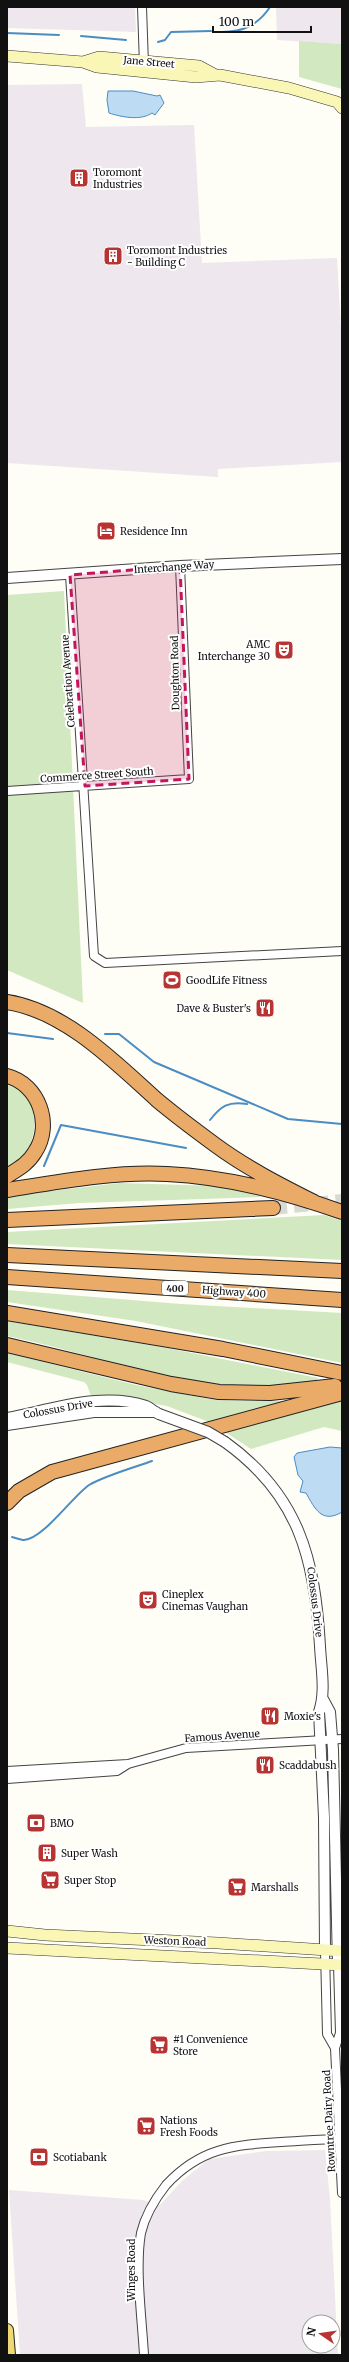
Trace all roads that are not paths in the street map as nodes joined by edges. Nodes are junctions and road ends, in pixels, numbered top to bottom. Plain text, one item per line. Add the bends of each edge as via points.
1 (142, 7) edge
2 (7, 56) edge
3 (144, 66) junction
4 (340, 103) edge
5 (342, 559) edge
6 (180, 566) junction
7 (70, 575) junction
8 (7, 578) edge
9 (189, 779) joint
10 (85, 786) junction
11 (7, 791) edge
12 (342, 951) edge
13 (7, 1002) edge
14 (7, 1076) edge
15 (7, 1176) edge
16 (7, 1190) edge
17 (314, 1202) junction
18 (273, 1208) tunnel mouth
19 (342, 1212) edge
20 (7, 1220) edge
21 (7, 1255) edge
22 (342, 1271) edge
23 (7, 1277) edge
24 (342, 1300) edge
25 (7, 1313) edge
26 (7, 1344) edge
27 (340, 1373) edge
28 (339, 1390) edge
29 (157, 1413) junction
30 (7, 1418) edge
31 (7, 1425) edge
32 (7, 1503) edge
33 (323, 1699) junction
34 (320, 1739) junction
35 (337, 1739) edge
36 (128, 1764) junction
37 (7, 1771) edge
38 (7, 1779) edge
39 (329, 1816) junction
40 (7, 1931) edge
41 (7, 1948) edge
42 (325, 1951) junction
43 (340, 1951) edge
44 (325, 1964) junction
45 (340, 1965) edge
46 (335, 2048) junction
47 (341, 2139) edge
48 (342, 2193) edge
49 (7, 2330) edge
50 (8, 2355) edge
51 (144, 2355) edge

1 - 3 street
2 - 3 main road, Jane Street via 83,62 97,67
3 - 4 main road, Jane Street via 196,77 214,74 290,88
5 - 6 street, Interchange Way
6 - 7 street, Interchange Way
6 - 9 street, Doughton Road
7 - 8 street, Interchange Way
7 - 10 street, Celebration Avenue
9 - 10 street, Commerce Street South
10 - 11 street, Commerce Street South
10 - 12 street, Celebration Avenue via 92,952 97,960 105,963
13 - 17 highway via 37,1011 81,1033 159,1101 216,1145 262,1175
14 - 15 highway via 25,1086 34,1096 42,1110 44,1123 36,1152 25,1165
16 - 17 highway via 121,1175 166,1174 218,1179
17 - 19 highway
18 - 20 highway
21 - 22 highway
23 - 24 highway, Highway 400 / 400
25 - 27 highway via 223,1349
26 - 28 highway via 171,1384 219,1392 270,1394
28 - 32 highway via 52,1472 19,1492
29 - 30 street, Colossus Drive via 146,1406 98,1402
29 - 31 street, Colossus Drive via 94,1412
29 - 33 street, Colossus Drive, bridge via 208,1432 225,1442 256,1467 272,1486 302,1538 313,1574 319,1623
33 - 34 street, Colossus Drive via 319,1712
33 - 35 street, Colossus Drive via 330,1712
34 - 35 street
34 - 36 street, Famous Avenue via 186,1748
34 - 39 street, Colossus Drive
35 - 39 street, Colossus Drive
36 - 37 street, Famous Avenue
36 - 38 street, Famous Avenue via 117,1771 99,1774
39 - 42 street, Colossus Drive
39 - 43 street, Colossus Drive
40 - 42 main road, Weston Road
41 - 44 main road, Weston Road via 228,1957
42 - 43 main road, Weston Road
42 - 44 street, Rowntree Dairy Road
43 - 45 street, Colossus Drive
44 - 45 main road, Weston Road
44 - 46 street, Rowntree Dairy Road via 328,2034
45 - 46 street, Rowntree Dairy Road via 340,2033
46 - 47 street, Rowntree Dairy Road
47 - 48 street, Rowntree Dairy Road
47 - 51 street, Winges Road via 248,2144 222,2148 194,2161 177,2173 152,2205 141,2235
49 - 50 main road

